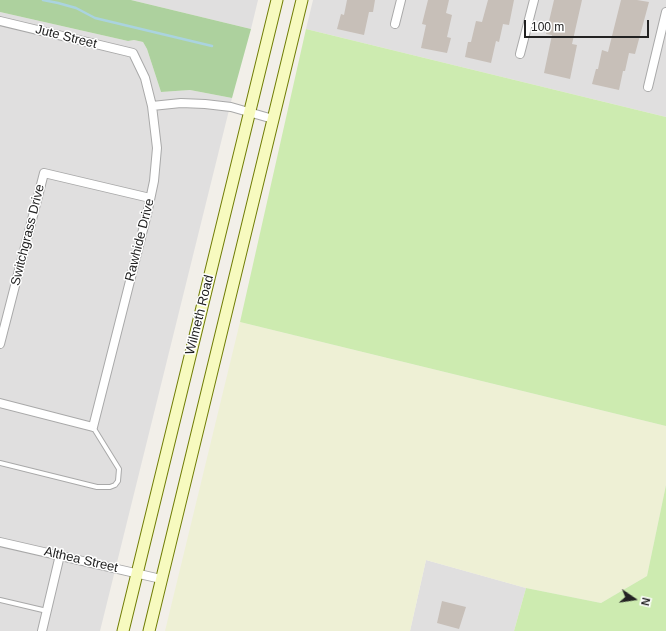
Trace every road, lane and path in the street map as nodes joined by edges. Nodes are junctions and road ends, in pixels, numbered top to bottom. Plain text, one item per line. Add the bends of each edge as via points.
1 (277, 0) edge
2 (302, 0) edge
3 (401, 0) edge
4 (534, 0) edge
5 (666, 12) edge
6 (0, 21) edge
7 (396, 24) dead end
8 (133, 53) joint
9 (520, 54) dead end
10 (648, 87) dead end
11 (152, 106) junction
12 (249, 112) junction
13 (273, 119) junction
14 (150, 198) junction
15 (0, 344) edge
16 (0, 403) edge
17 (93, 426) junction
18 (0, 463) edge
19 (0, 542) edge
20 (60, 555) junction
21 (137, 573) junction
22 (161, 579) junction
23 (0, 600) edge
24 (47, 611) junction
25 (42, 631) edge
26 (123, 631) edge
27 (149, 631) edge

1 - 12 street, Wilmeth Road
2 - 13 street, Wilmeth Road
3 - 7 street
4 - 9 street
5 - 10 street
6 - 8 street, Jute Street
8 - 11 street, Rawhide Drive via 145,78
11 - 12 street via 205,104
11 - 14 street, Rawhide Drive via 157,148
12 - 13 street
12 - 21 street, Wilmeth Road
13 - 22 street, Wilmeth Road
14 - 15 street, Switchgrass Drive via 44,173
14 - 17 street, Rawhide Drive
16 - 17 street
17 - 18 lane via 119,469 118,481 110,487 97,487
19 - 20 street, Althea Street
20 - 21 street, Althea Street
20 - 24 street
21 - 22 street, Althea Street
21 - 26 street, Wilmeth Road
22 - 27 street, Wilmeth Road
23 - 24 lane
24 - 25 street

